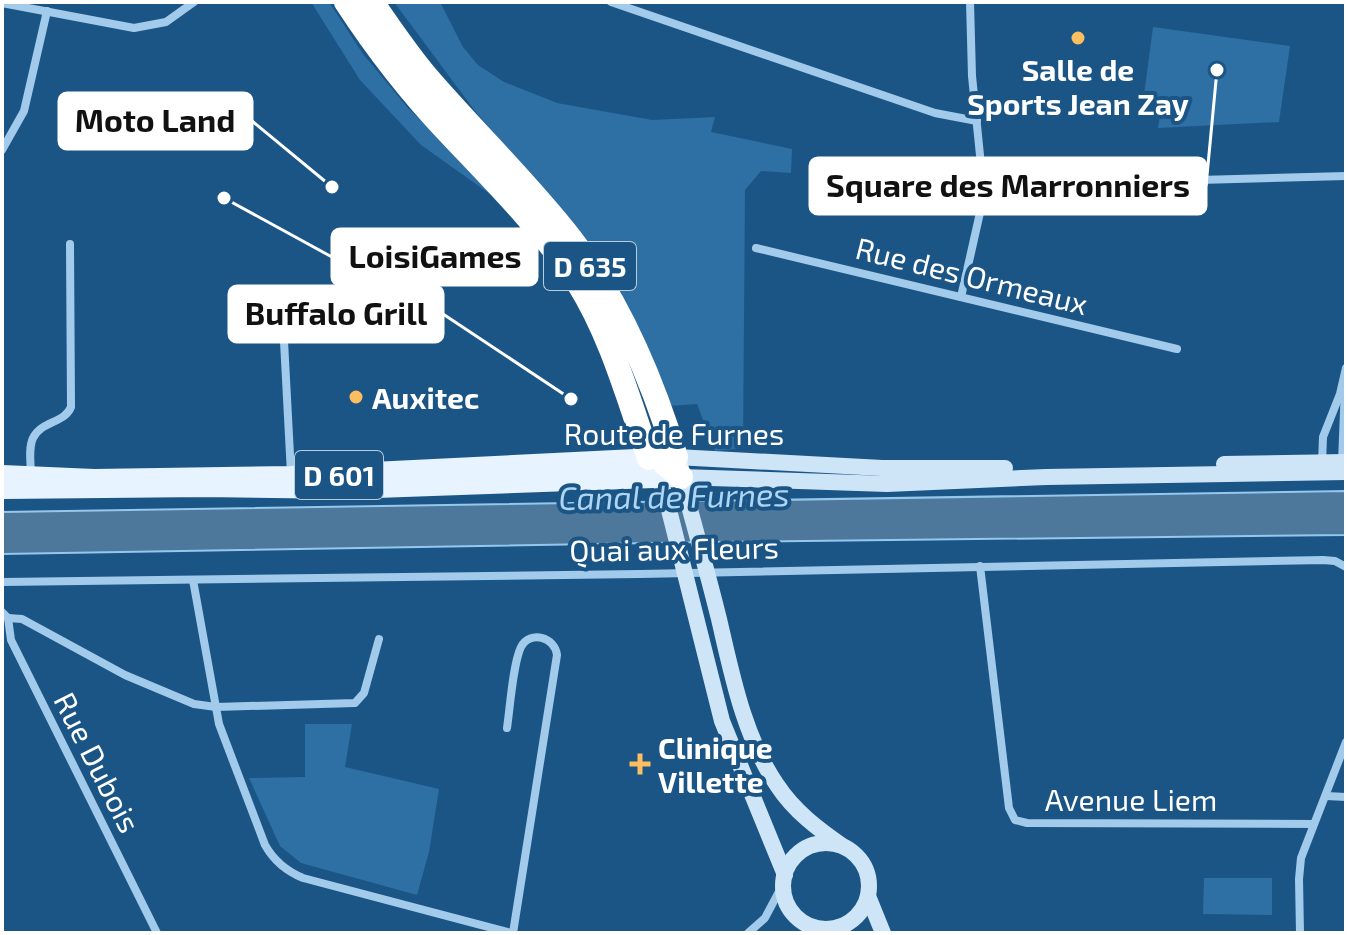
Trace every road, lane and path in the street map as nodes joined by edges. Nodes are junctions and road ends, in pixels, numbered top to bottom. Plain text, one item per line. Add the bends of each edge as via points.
1 (194, 2) edge
2 (346, 2) edge
3 (372, 2) edge
4 (386, 2) edge
5 (611, 2) edge
6 (970, 2) edge
7 (2, 3) edge
8 (47, 11) junction
9 (453, 106) junction
10 (977, 121) junction
11 (2, 150) edge
12 (1346, 176) edge
13 (983, 186) junction
14 (70, 244) dead end
15 (756, 248) dead end
16 (961, 297) junction
17 (282, 303) dead end
18 (1177, 349) dead end
19 (1346, 369) edge
20 (1322, 467) junction
21 (1344, 467) edge
22 (669, 471) junction
23 (2, 475) edge
24 (31, 482) junction
25 (292, 482) junction
26 (2, 489) edge
27 (980, 566) junction
28 (1346, 567) edge
29 (707, 571) junction
30 (685, 572) junction
31 (193, 580) junction
32 (2, 582) edge
33 (5, 615) edge
34 (379, 639) dead end
35 (216, 707) junction
36 (507, 728) dead end
37 (1346, 742) edge
38 (1326, 796) junction
39 (1346, 797) edge
40 (1313, 824) junction
41 (844, 847) junction
42 (784, 880) junction
43 (868, 896) junction
44 (821, 930) edge
45 (157, 933) edge
46 (512, 933) edge
47 (748, 933) edge
48 (883, 933) edge
49 (1300, 933) edge

1 - 8 street via 151,27
2 - 22 highway, D 635 via 404,83 542,233 570,272 626,369
3 - 9 highway, D 635
4 - 9 highway
5 - 10 street via 935,113
6 - 10 street
7 - 8 street
8 - 11 street via 24,111
9 - 22 highway, D 635 via 537,198 596,276 666,427
10 - 13 street
12 - 13 street
13 - 16 street via 982,212
14 - 24 street via 71,407 34,436
15 - 16 street, Rue des Ormeaux
16 - 18 street, Rue des Ormeaux
17 - 25 street
19 - 20 street via 1324,433
19 - 21 street
20 - 21 main road, Route de Furnes / D 601
20 - 22 main road, Route de Furnes / D 601
22 - 25 main road, Route de Furnes / D 601
22 - 29 main road, D 635
22 - 30 main road, D 635 via 666,498
23 - 24 main road, Route de Furnes / D 601
24 - 25 main road, Route de Furnes / D 601
24 - 26 main road, Route de Furnes / D 601
27 - 28 street, Quai aux Fleurs via 1323,560
27 - 29 street, Quai aux Fleurs
27 - 40 street, Avenue Liem via 1008,801 1015,820
29 - 30 street, Quai aux Fleurs
29 - 41 main road, D 635 via 745,717 763,761 803,816
30 - 31 street, Quai aux Fleurs
30 - 42 main road, D 635 via 722,721
31 - 32 street, Quai aux Fleurs
31 - 35 street
33 - 35 street via 138,681 194,704
33 - 45 street, Rue Dubois via 11,640
34 - 35 street via 364,693 355,703
35 - 46 street via 265,845 283,867 303,878
36 - 46 street via 519,651 540,636 554,645 557,655
37 - 38 street
38 - 39 street
38 - 40 street
40 - 49 street via 1299,866
41 - 42 main road via 821,843 805,849
41 - 43 main road via 866,869
42 - 44 main road via 791,910
42 - 47 street via 765,918
43 - 44 main road via 854,919
43 - 48 main road

